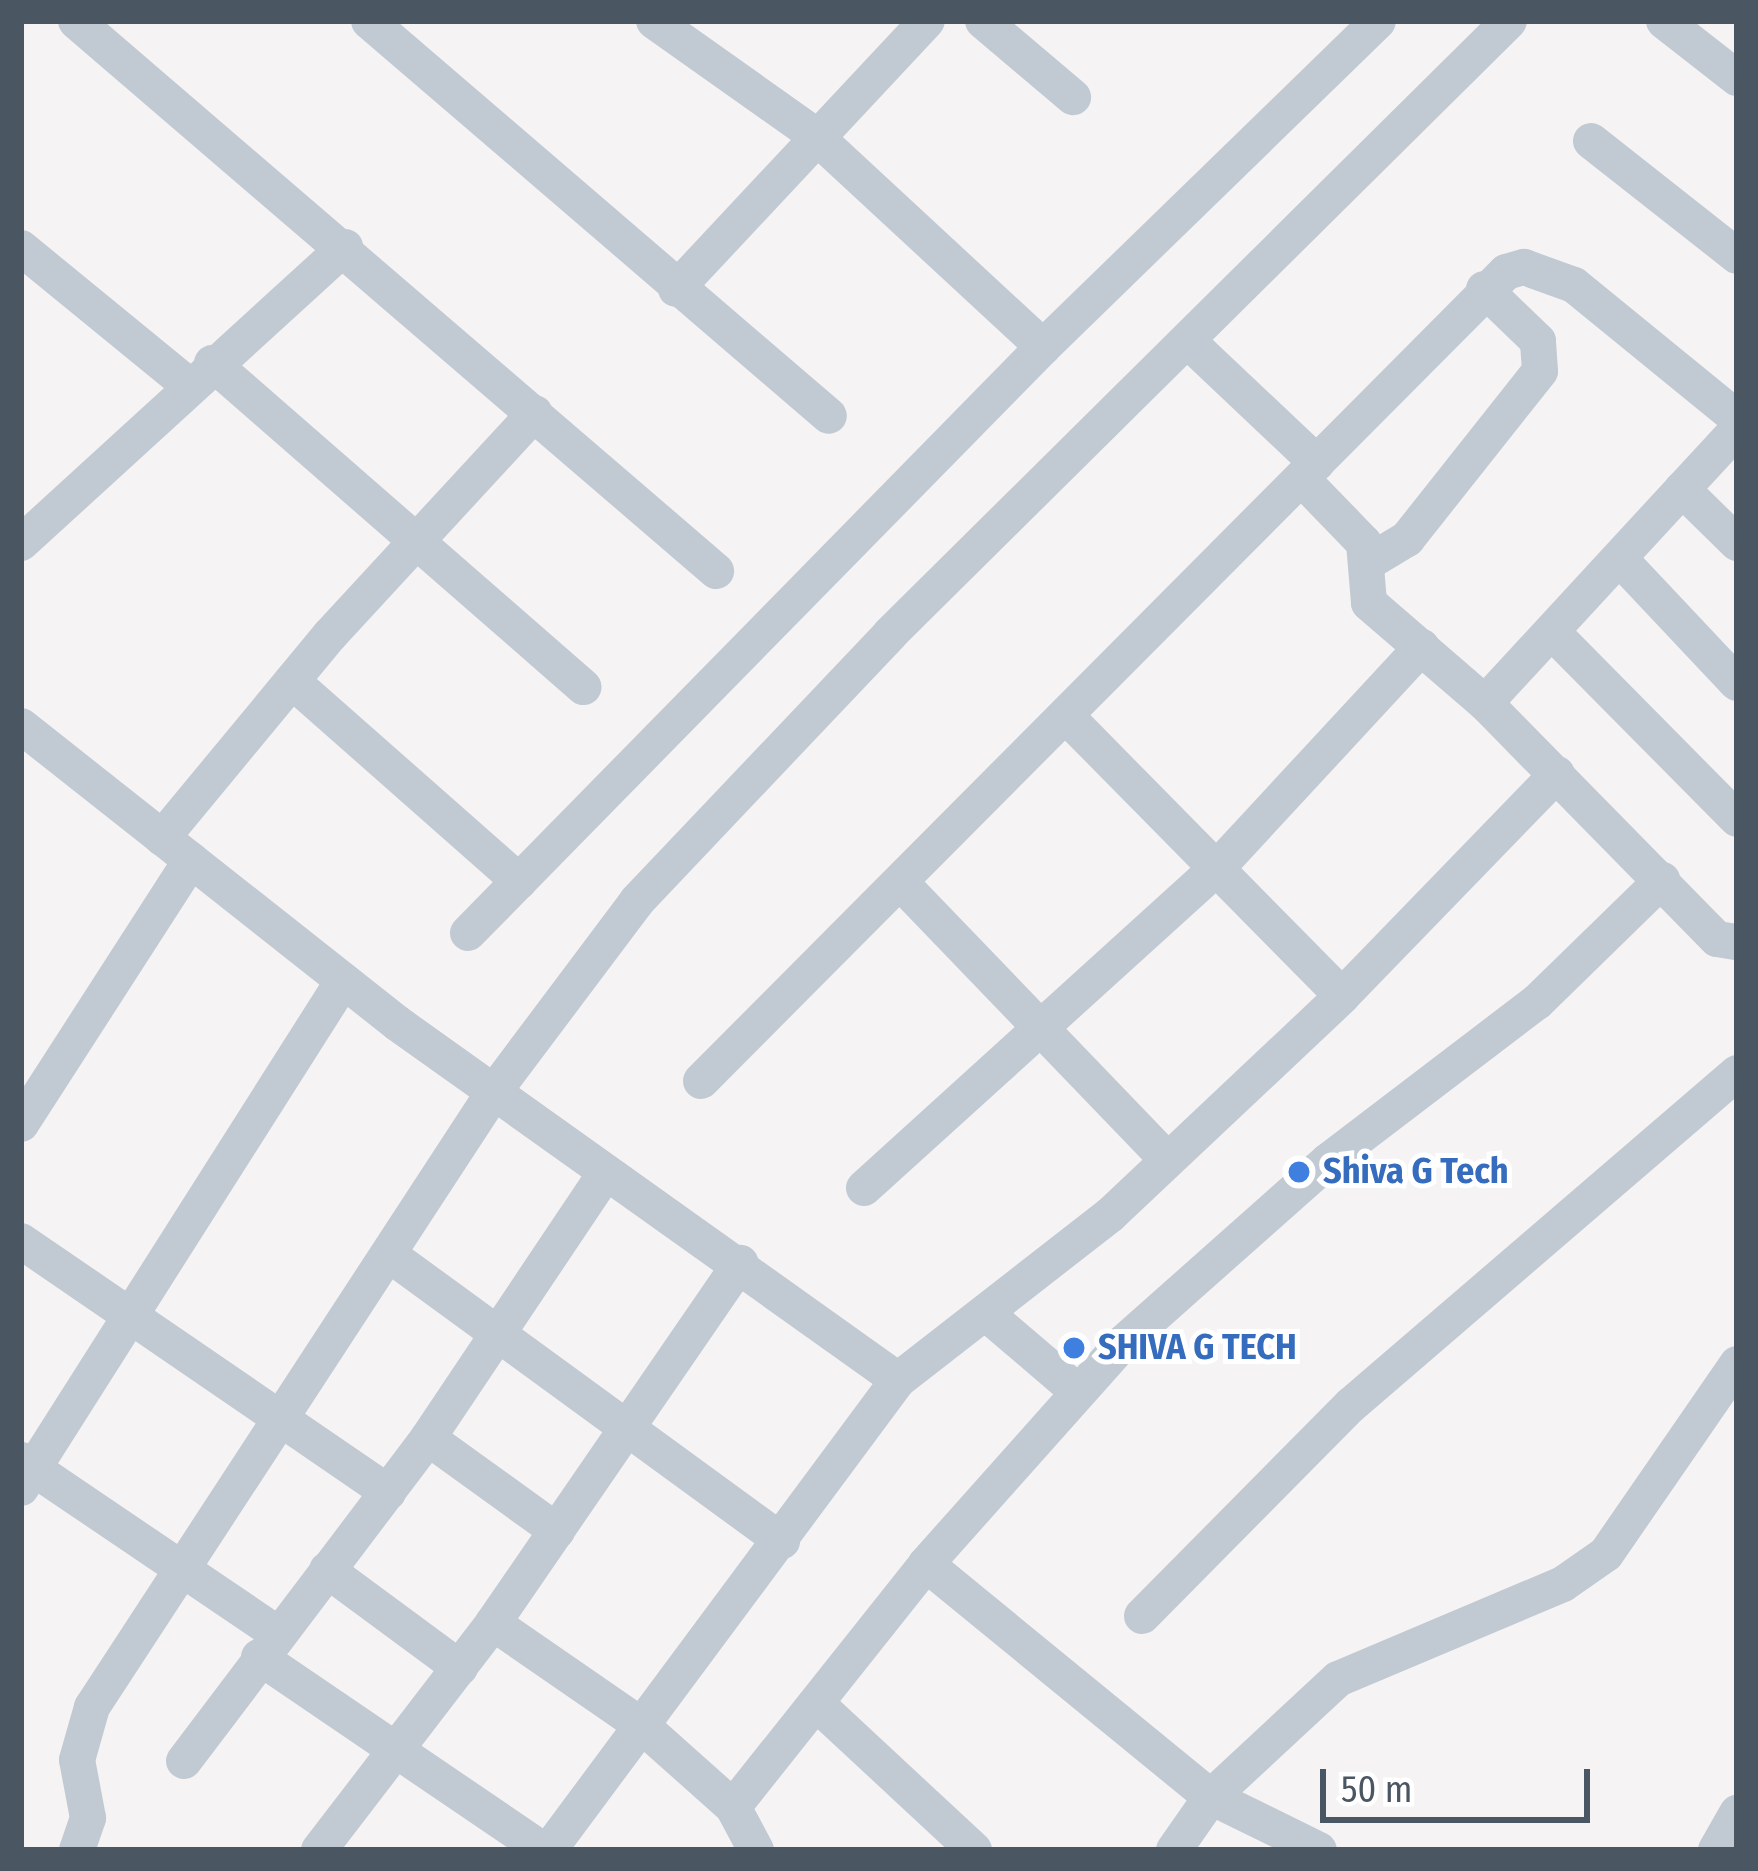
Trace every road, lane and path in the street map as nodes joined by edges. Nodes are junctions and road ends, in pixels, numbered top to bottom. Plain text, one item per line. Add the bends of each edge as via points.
1 (76, 21) edge
2 (369, 21) edge
3 (654, 21) edge
4 (927, 21) edge
5 (983, 21) edge
6 (1378, 21) edge
7 (1509, 21) edge
8 (1664, 21) edge
9 (1734, 68) edge
10 (1073, 98) dead end
11 (812, 133) junction
12 (1592, 141) dead end
13 (345, 247) junction
14 (21, 248) edge
15 (1737, 256) edge
16 (676, 289) junction
17 (1484, 289) junction
18 (1190, 342) junction
19 (1042, 346) junction
20 (200, 374) junction
21 (535, 412) junction
22 (829, 416) dead end
23 (1737, 418) edge
24 (1737, 430) edge
25 (1310, 471) junction
26 (1682, 490) junction
27 (416, 542) junction
28 (21, 543) edge
29 (1737, 543) edge
30 (1620, 559) junction
31 (1367, 563) junction
32 (716, 571) dead end
33 (1552, 632) junction
34 (1422, 647) junction
35 (292, 681) junction
36 (1737, 683) edge
37 (583, 686) dead end
38 (1485, 703) junction
39 (1069, 718) junction
40 (24, 736) edge
41 (1557, 774) junction
42 (1737, 819) edge
43 (177, 849) junction
44 (1218, 867) junction
45 (1662, 880) junction
46 (519, 881) junction
47 (902, 884) junction
48 (469, 933) dead end
49 (1737, 942) edge
50 (343, 980) junction
51 (1342, 996) junction
52 (1040, 1027) junction
53 (1737, 1073) edge
54 (701, 1081) dead end
55 (493, 1094) junction
56 (21, 1124) edge
57 (1168, 1160) junction
58 (604, 1174) junction
59 (864, 1188) dead end
60 (21, 1240) edge
61 (391, 1256) junction
62 (740, 1262) junction
63 (988, 1315) junction
64 (130, 1317) junction
65 (498, 1333) junction
66 (1737, 1364) edge
67 (898, 1380) junction
68 (1077, 1391) junction
69 (287, 1416) junction
70 (629, 1427) junction
71 (428, 1438) junction
72 (25, 1472) edge
73 (388, 1492) junction
74 (556, 1532) junction
75 (782, 1541) junction
76 (926, 1564) junction
77 (327, 1570) junction
78 (185, 1571) junction
79 (1142, 1616) dead end
80 (493, 1623) junction
81 (269, 1646) junction
82 (460, 1668) junction
83 (818, 1705) junction
84 (641, 1725) junction
85 (396, 1748) junction
86 (184, 1761) dead end
87 (1210, 1797) junction
88 (734, 1807) junction
89 (1737, 1813) edge
90 (77, 1850) edge
91 (319, 1850) edge
92 (546, 1850) edge
93 (756, 1850) edge
94 (974, 1850) edge
95 (1174, 1850) edge
96 (1319, 1850) edge
97 (1716, 1850) edge

1 - 13 street
2 - 16 street
3 - 11 street
4 - 11 street
5 - 10 street
6 - 19 street
7 - 18 street
8 - 9 street
11 - 16 street
11 - 19 street
12 - 15 street
13 - 20 street
13 - 21 street
14 - 20 street
16 - 22 street
17 - 23 street via 1524,267 1574,285
17 - 25 street
17 - 31 street via 1538,341 1540,371 1407,539
18 - 25 street
18 - 55 street via 716,812
19 - 46 street
20 - 27 street
20 - 28 street
21 - 27 street
21 - 32 street
24 - 26 street
25 - 31 street via 1353,529
25 - 39 street
26 - 29 street
26 - 30 street
27 - 35 street
27 - 37 street
30 - 33 street
30 - 36 street
31 - 34 street via 1370,603
33 - 38 street
33 - 42 street
34 - 38 street
34 - 44 street
35 - 43 street
35 - 46 street
38 - 41 street
39 - 44 street
39 - 47 street
40 - 43 street
41 - 45 street
41 - 51 street
43 - 50 street
43 - 56 street
44 - 51 street
44 - 52 street
45 - 49 street via 1718,938
45 - 68 street via 1538,1002 1215,1256
46 - 48 street
47 - 52 street
47 - 54 street
50 - 55 street
50 - 64 street
51 - 57 street
52 - 57 street
52 - 59 street
53 - 79 street via 1351,1405
55 - 58 street
55 - 61 street
57 - 63 street
58 - 62 street
58 - 65 street
60 - 64 street
61 - 65 street
61 - 69 street
62 - 67 street
62 - 70 street
63 - 67 street
63 - 68 street
64 - 69 street
64 - 72 street
65 - 70 street
65 - 71 street
66 - 87 street via 1606,1554 1563,1584 1338,1679
67 - 75 street
68 - 76 street
69 - 73 street
69 - 78 street
70 - 74 street
70 - 75 street
71 - 73 street
71 - 74 street
72 - 78 street
73 - 77 street
74 - 80 street
75 - 84 street
76 - 83 street
76 - 87 street
77 - 81 street
77 - 82 street
78 - 81 street
78 - 90 street via 81,1733 88,1818
80 - 82 street
80 - 84 street
81 - 85 street
81 - 86 street
82 - 85 street
83 - 88 street
83 - 94 street
84 - 88 street
84 - 92 street
85 - 91 street
85 - 92 street
87 - 95 street
87 - 96 street
88 - 93 street
89 - 97 street

